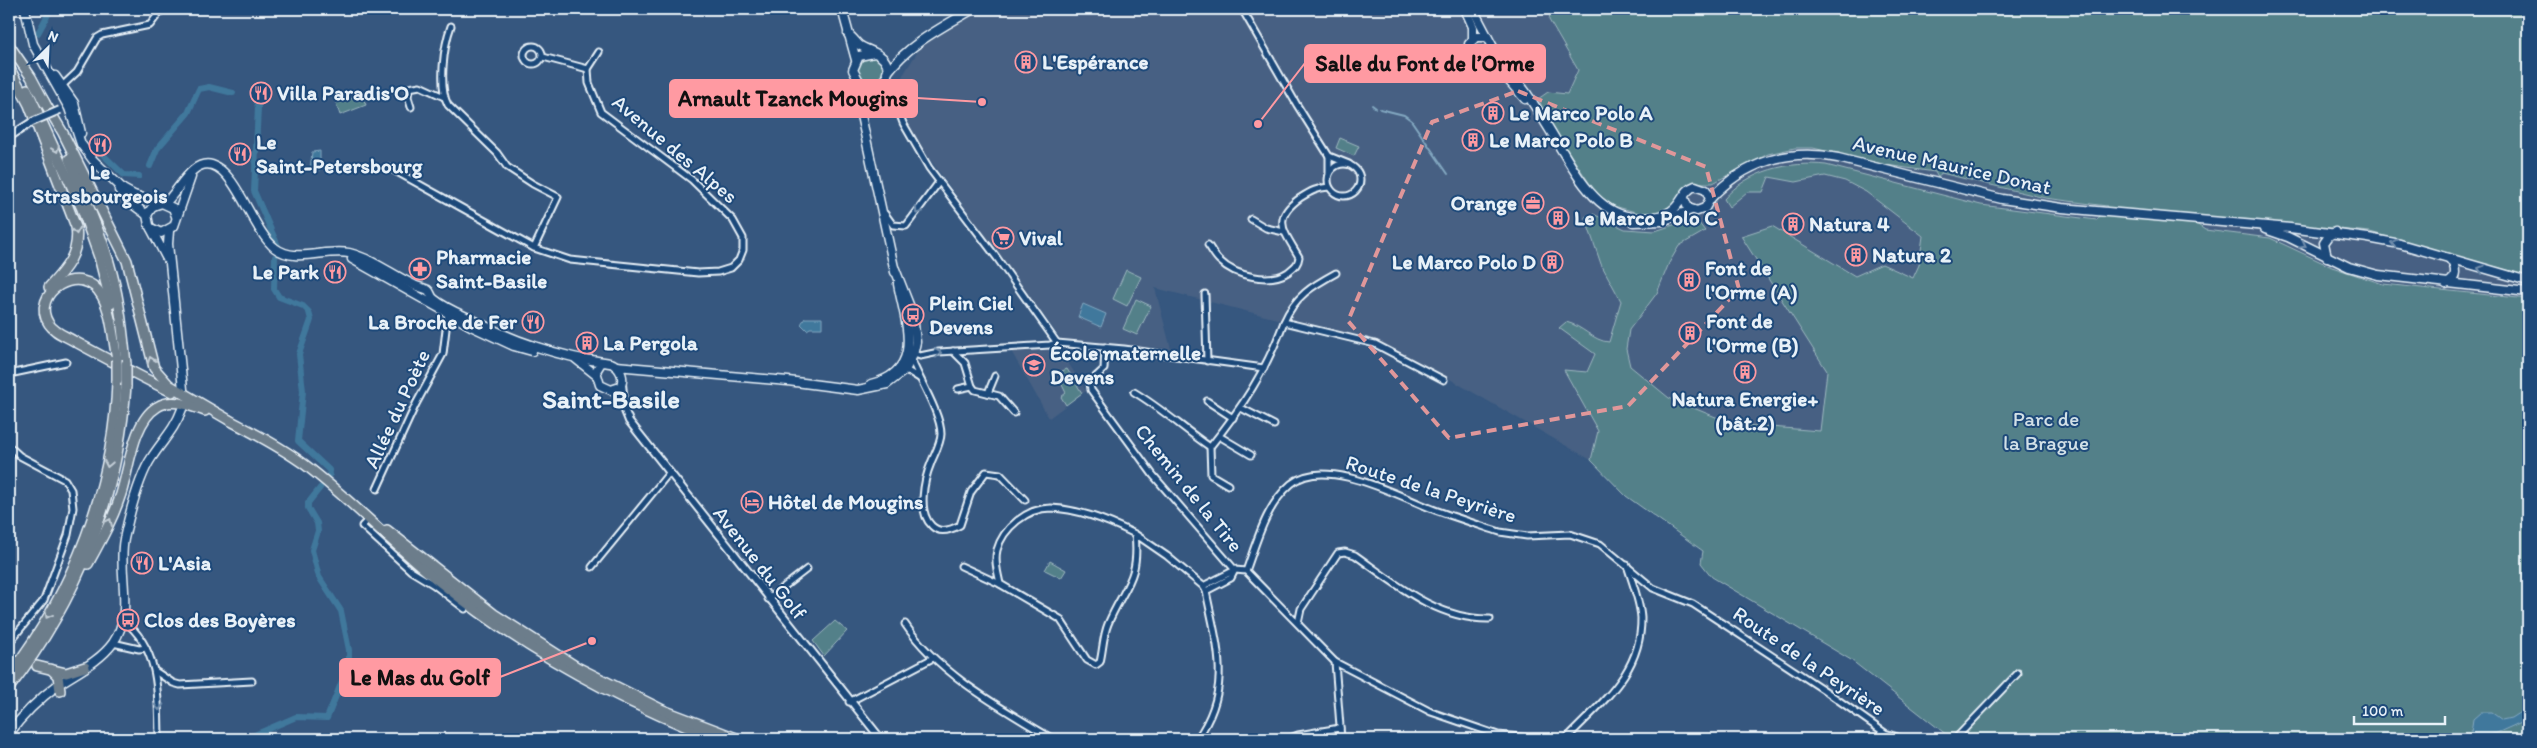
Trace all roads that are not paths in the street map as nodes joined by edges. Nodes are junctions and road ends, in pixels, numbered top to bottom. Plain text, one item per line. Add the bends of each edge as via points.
1 (25, 9) edge
2 (162, 9) edge
3 (842, 9) edge
4 (973, 9) edge
5 (1242, 9) edge
6 (1465, 9) edge
7 (1473, 9) edge
8 (451, 26) dead end
9 (848, 34) junction
10 (1487, 37) junction
11 (1473, 39) junction
12 (9, 46) edge
13 (599, 52) dead end
14 (874, 52) junction
15 (1493, 52) junction
16 (904, 54) junction
17 (543, 57) dead end
18 (884, 58) junction
19 (9, 59) edge
20 (856, 60) junction
21 (1483, 61) junction
22 (46, 65) junction
23 (9, 67) edge
24 (588, 69) junction
25 (887, 75) junction
26 (856, 79) junction
27 (62, 85) junction
28 (874, 86) junction
29 (894, 94) junction
30 (444, 97) junction
31 (42, 98) junction
32 (68, 105) junction
33 (411, 107) dead end
34 (862, 112) junction
35 (80, 126) junction
36 (9, 137) edge
37 (86, 152) junction
38 (1329, 156) junction
39 (1349, 164) junction
40 (388, 167) dead end
41 (194, 171) junction
42 (1328, 175) junction
43 (114, 182) junction
44 (939, 182) junction
45 (1723, 185) junction
46 (1329, 187) junction
47 (1704, 188) junction
48 (879, 194) junction
49 (1684, 198) junction
50 (1710, 199) junction
51 (162, 203) junction
52 (1691, 210) junction
53 (147, 215) junction
54 (176, 216) junction
55 (1252, 219) dead end
56 (2241, 225) junction
57 (151, 228) junction
58 (169, 231) junction
59 (1284, 232) junction
60 (2336, 232) junction
61 (1208, 245) dead end
62 (534, 248) junction
63 (2327, 257) junction
64 (2449, 258) junction
65 (170, 264) junction
66 (895, 269) junction
67 (1336, 273) dead end
68 (2528, 281) edge
69 (2446, 284) junction
70 (2528, 292) edge
71 (1205, 294) dead end
72 (425, 295) junction
73 (448, 313) junction
74 (1284, 322) junction
75 (1057, 343) junction
76 (1105, 347) junction
77 (88, 350) junction
78 (953, 351) junction
79 (552, 352) junction
80 (572, 357) junction
81 (117, 359) junction
82 (908, 359) junction
83 (1206, 361) junction
84 (66, 362) dead end
85 (601, 363) junction
86 (616, 366) junction
87 (637, 367) junction
88 (1264, 368) junction
89 (905, 370) junction
90 (9, 374) edge
91 (596, 375) junction
92 (995, 376) dead end
93 (919, 378) junction
94 (1444, 380) dead end
95 (622, 381) junction
96 (832, 386) junction
97 (972, 386) junction
98 (183, 389) dead end
99 (958, 389) dead end
100 (611, 390) junction
101 (1134, 392) dead end
102 (988, 393) junction
103 (624, 401) junction
104 (1207, 401) dead end
105 (1241, 408) junction
106 (182, 409) dead end
107 (1014, 413) dead end
108 (1233, 418) junction
109 (229, 420) junction
110 (1274, 425) dead end
111 (1219, 436) junction
112 (9, 446) edge
113 (1210, 446) junction
114 (1251, 455) dead end
115 (668, 473) junction
116 (1228, 484) dead end
117 (377, 489) dead end
118 (1025, 500) dead end
119 (371, 521) junction
120 (1134, 534) junction
121 (1627, 565) junction
122 (962, 566) dead end
123 (592, 567) dead end
124 (807, 569) dead end
125 (1235, 570) junction
126 (1246, 571) junction
127 (1000, 584) junction
128 (1204, 589) junction
129 (768, 599) junction
130 (465, 609) dead end
131 (59, 612) junction
132 (1490, 619) dead end
133 (125, 622) junction
134 (1298, 623) junction
135 (905, 624) dead end
136 (9, 642) edge
137 (115, 644) junction
138 (146, 648) junction
139 (932, 658) junction
140 (1335, 662) junction
141 (37, 666) dead end
142 (85, 668) junction
143 (52, 670) junction
144 (155, 672) junction
145 (2018, 673) dead end
146 (9, 675) edge
147 (252, 681) dead end
148 (9, 688) edge
149 (60, 688) junction
150 (849, 702) junction
151 (1340, 728) junction
152 (10, 733) edge
153 (160, 739) edge
154 (716, 739) edge
155 (736, 739) edge
156 (881, 739) edge
157 (1054, 739) edge
158 (1197, 739) edge
159 (1288, 739) edge
160 (1341, 739) edge
161 (1545, 739) edge
162 (1566, 739) edge
163 (1903, 739) edge
164 (1955, 739) edge

1 - 22 main road via 33,44
2 - 27 street via 150,25 97,38 78,72
3 - 9 main road
4 - 16 main road
5 - 38 street
6 - 11 main road via 1473,27
7 - 10 main road
8 - 30 street via 445,44
9 - 14 main road
9 - 20 main road
10 - 11 main road
10 - 15 main road via 1493,44
11 - 21 main road via 1468,47 1469,53 1474,60
12 - 31 main road
13 - 24 street
14 - 18 main road
14 - 20 main road
15 - 21 main road
15 - 49 main road via 1523,87 1582,184 1601,204 1625,215 1653,218 1669,213
16 - 18 main road
16 - 25 main road
17 - 24 street
18 - 25 main road
19 -> 81 main road via 40,114 92,238 110,300
20 - 26 main road via 853,70
21 - 52 main road via 1504,75 1520,92 1584,195 1606,213 1643,223 1662,221
22 - 27 main road
22 - 32 main road
23 -> 77 main road via 29,105 77,235 71,261 44,295 40,317 52,335
24 - 62 street, Avenue des Alpes via 589,84 601,112 692,180 733,220 743,238 743,250 731,268 698,273 570,260
25 - 28 main road
25 - 29 street
26 - 28 main road
26 - 34 main road
27 - 32 street
27 - 35 main road via 74,103
28 - 29 street
28 - 34 main road via 864,98
29 - 44 street via 903,123
30 - 33 street via 420,86 410,88
30 - 62 street via 507,167 558,197
109 -> 31 main road via 169,385 154,368 127,261
31 - 131 main road, bridge via 105,250 118,300 126,364 119,455 108,496 90,547
32 - 35 street
32 - 36 street, bridge
32 - 37 main road
34 - 48 main road
35 - 37 main road
37 - 43 main road
38 - 39 street
38 - 42 street
39 - 42 street via 1334,167
39 - 46 street via 1360,176 1356,191 1342,196
40 - 62 street, Avenue des Alpes
41 - 51 main road
41 - 54 main road
41 - 72 main road via 208,164 222,170 275,248 291,255 348,253 365,259
42 - 46 street
43 - 51 main road via 128,193
43 - 53 main road via 127,200
44 -> 48 street via 908,224 900,227 890,223
44 - 75 street
45 - 47 main road
45 - 50 main road
45 - 56 main road, Avenue Maurice Donat via 1748,168 1772,158 1811,154 2002,199
46 - 59 street via 1312,190 1286,208 1282,220
47 - 49 main road via 1691,187
47 - 50 main road
48 - 66 main road
49 - 52 main road
50 - 52 main road via 1702,210
51 - 53 main road via 153,206
51 - 54 main road via 173,208
53 - 57 main road
54 - 58 main road
55 - 59 street via 1266,228
56 - 60 main road, Avenue Maurice Donat
56 -> 63 main road, Avenue Maurice Donat via 2276,233
57 - 58 main road via 157,232
57 - 65 main road
58 - 65 main road
59 - 61 street via 1299,257 1298,263 1281,276 1271,279 1260,279 1227,267
60 - 63 main road via 2324,243
64 -> 60 main road, Avenue Maurice Donat
63 - 69 main road, Avenue Maurice Donat via 2378,275
68 -> 64 main road, Avenue Maurice Donat
64 - 69 main road via 2455,273 2452,281
65 - 98 main road
66 - 82 main road via 908,333
66 - 82 main road via 913,315 916,342
67 - 74 street via 1302,294 1288,311
69 - 70 main road, Avenue Maurice Donat
71 - 83 street
72 - 73 main road
72 - 79 main road via 488,328
73 - 79 main road via 514,346
73 - 117 street, Allée du Poète via 443,354
74 - 88 street
74 - 94 street via 1375,344
75 - 76 street
75 - 78 street
76 - 83 street
76 - 125 street, Chemin de la Tire via 1104,369 1090,382 1091,390 1153,475
77 - 81 main road via 59,333 47,319 48,296 65,281 84,282 100,292
77 - 109 main road
82 -> 78 street
78 - 97 street via 965,363
79 - 80 main road
80 - 85 main road
80 - 91 main road
81 -> 146 main road, bridge via 112,442 95,513 50,612
82 - 89 main road
82 - 93 street
82 - 96 main road via 876,383
83 - 88 street
84 - 90 street
85 - 86 main road
85 - 91 main road
86 - 87 main road
86 - 95 main road
87 - 95 main road
87 - 96 main road
88 - 105 street
89 - 93 street
89 - 96 main road via 887,384 873,389
91 - 100 main road via 600,385
92 - 102 street
93 - 118 street via 940,424 941,436 929,467 923,498 927,521 944,531 960,525 972,492 986,472 1000,474
95 - 100 main road
95 - 103 street, Avenue du Golf
97 - 99 street
97 - 102 street
100 - 103 street
101 - 113 street
102 - 107 street via 999,396
103 - 115 street, Avenue du Golf via 629,421
104 - 108 street
105 - 108 street
105 - 110 street
106 - 133 main road via 173,431 158,451 128,538 129,606
108 - 111 street
109 - 119 main road via 302,463
131 -> 109 main road via 83,574 114,512 137,436 147,416 161,404 176,402
111 - 113 street
111 - 114 street
112 - 136 street via 20,456 64,480 71,490 73,508 68,535 44,600
113 - 116 street via 1211,475
115 - 123 street
115 - 129 street, Avenue du Golf
119 - 130 street via 362,526 412,571
119 - 154 main road via 442,584 523,643 618,697
119 - 155 main road via 402,541 494,614 577,667 663,710
120 - 127 street via 1091,515 1050,508 1035,510 1017,521 997,550
120 - 127 street via 1137,556 1134,572 1108,624 1100,662 1096,665 1087,660 1060,619
120 - 128 street via 1167,556
121 - 126 street, Route de la Peyrière via 1600,544 1570,534 1527,536 1500,532 1360,482 1322,474 1292,482 1281,494 1270,510
121 - 162 street via 1641,616 1639,647 1628,673
121 - 163 street, Route de la Peyrière via 1653,588 1693,604 1885,733
122 - 127 street
124 - 129 street
125 - 126 street, Chemin de la Tire
125 - 128 street
126 - 134 street, Chemin de la Tire
128 - 158 street via 1218,653 1220,686 1213,712
129 - 150 street, Avenue du Golf
131 - 148 main road
132 - 134 street via 1442,612 1413,596 1355,555 1345,552 1338,553 1302,609
133 - 137 main road
133 - 138 street
134 - 140 street, Chemin de la Tire
135 - 139 street
137 - 138 street
137 - 142 main road
137 - 149 main road via 106,657
138 - 144 street
139 - 150 street
139 - 157 street
140 - 151 street
140 - 161 street, Chemin de la Tire via 1431,712 1498,735
141 - 143 main road
142 - 143 main road via 66,673
142 - 149 main road
143 - 149 main road via 57,674
144 - 147 street via 180,685
144 -> 153 street
145 - 164 street
149 - 152 main road via 35,706
150 - 156 street, Avenue du Golf
151 - 159 street
151 - 160 street

